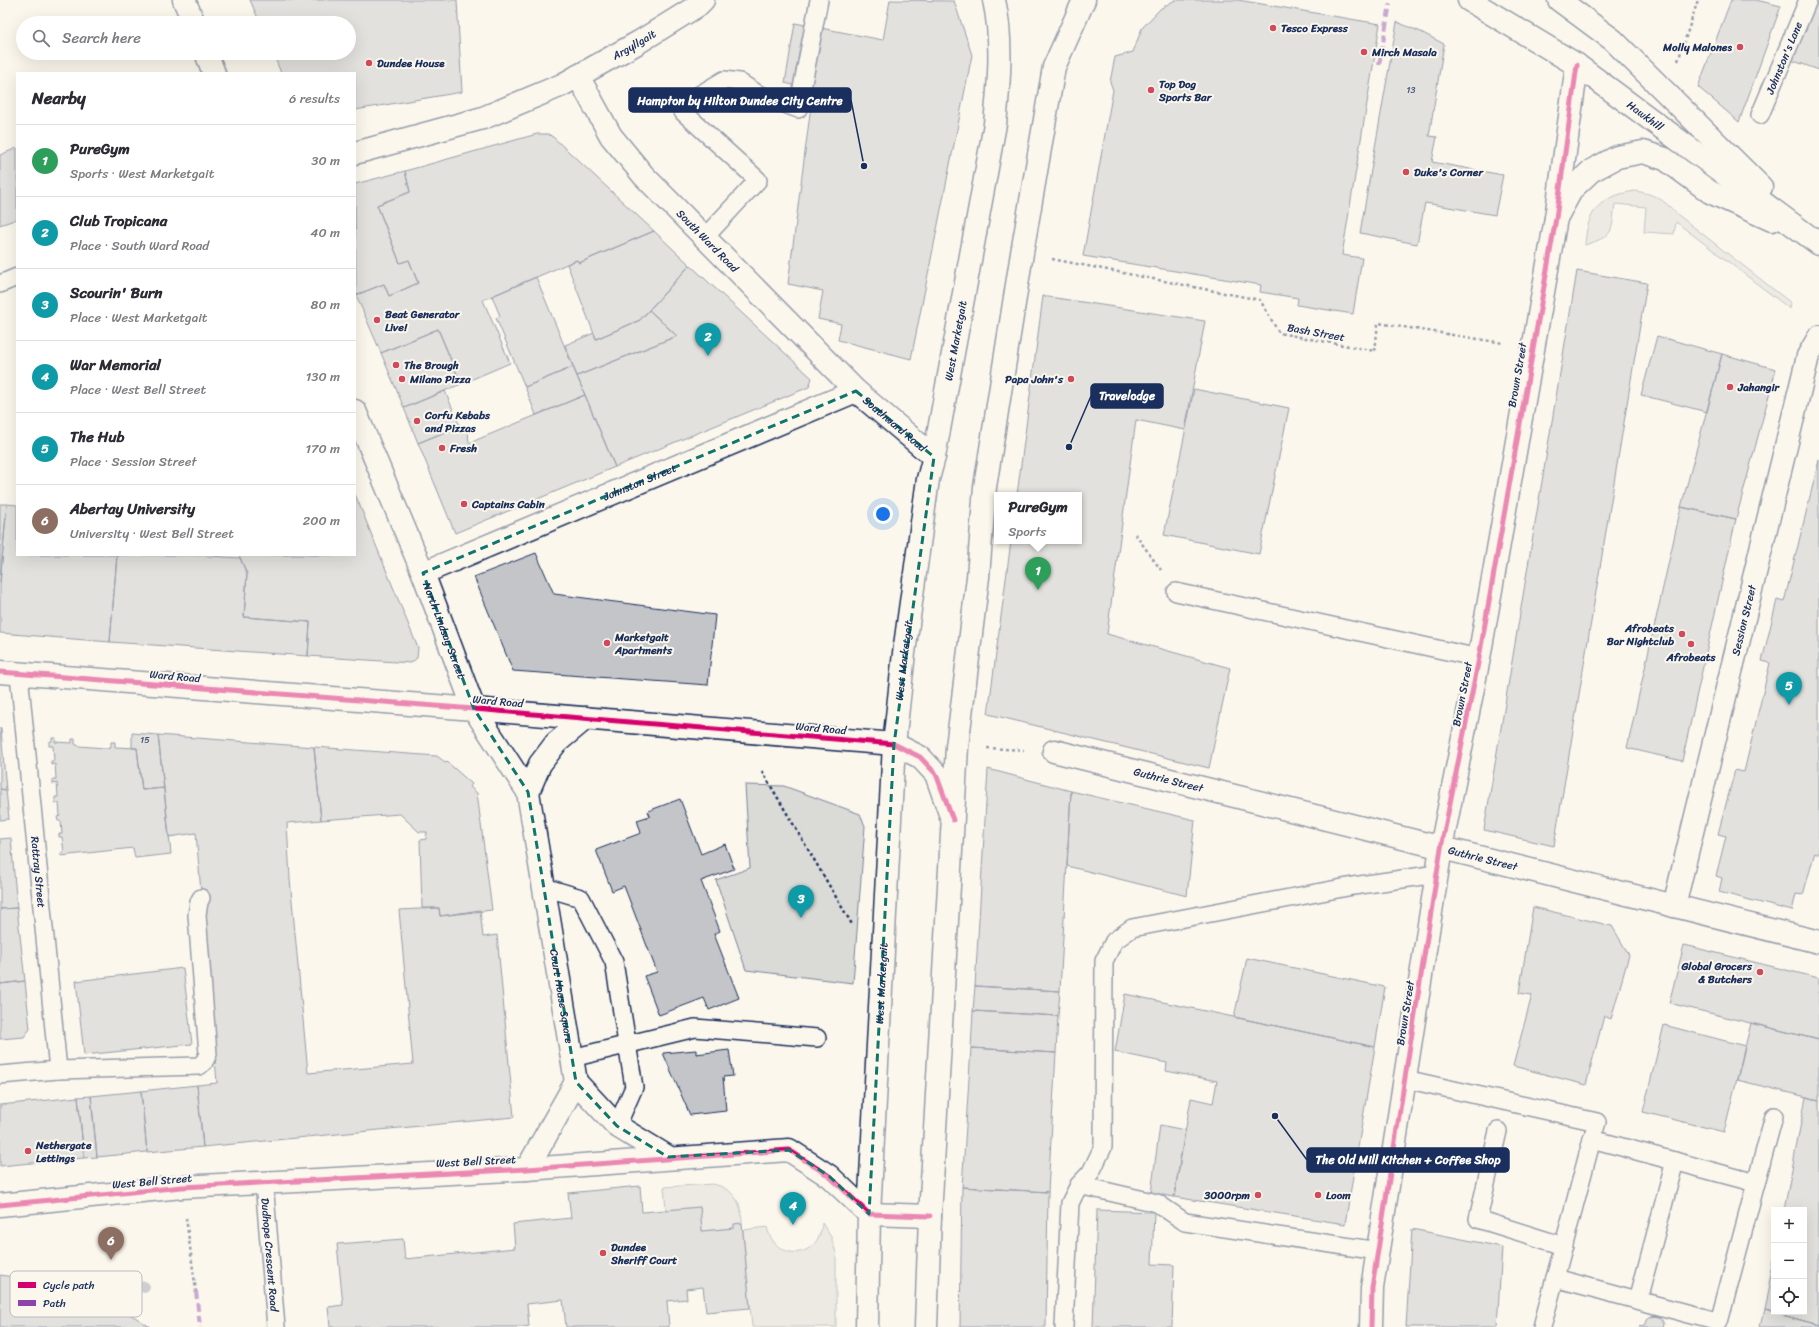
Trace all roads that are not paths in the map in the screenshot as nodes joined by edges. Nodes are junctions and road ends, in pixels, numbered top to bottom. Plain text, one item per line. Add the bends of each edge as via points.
1 (184, 0) edge
2 (703, 0) edge
3 (819, 0) edge
4 (994, 0) edge
5 (1084, 0) edge
6 (1469, 0) edge
7 (1559, 0) edge
8 (1808, 0) edge
9 (191, 16) edge
10 (209, 60) edge
11 (1577, 66) junction
12 (214, 72) edge
13 (570, 81) junction
14 (1760, 115) dead end
15 (356, 153) edge
16 (1556, 218) junction
17 (705, 237) junction
18 (1817, 242) edge
19 (16, 277) edge
20 (0, 284) edge
21 (1819, 337) edge
22 (856, 391) junction
23 (356, 413) edge
24 (934, 457) junction
25 (423, 573) junction
26 (1176, 592) road end
27 (1479, 658) junction
28 (9, 673) edge
29 (474, 709) junction
30 (586, 718) junction
31 (894, 744) junction
32 (1054, 751) road end
33 (528, 792) junction
34 (953, 820) junction
35 (1441, 848) junction
36 (1437, 874) junction
37 (544, 887) junction
38 (201, 898) dead end
39 (1674, 906) junction
40 (1819, 942) edge
41 (817, 1038) dead end
42 (627, 1044) junction
43 (572, 1058) junction
44 (58, 1070) junction
45 (0, 1075) edge
46 (1405, 1079) junction
47 (576, 1082) junction
48 (1774, 1116) dead end
49 (617, 1126) junction
50 (1498, 1131) dead end
51 (1592, 1139) junction
52 (668, 1157) junction
53 (1675, 1161) junction
54 (527, 1169) junction
55 (264, 1182) junction
56 (1756, 1183) junction
57 (1079, 1185) junction
58 (0, 1205) edge
59 (870, 1214) junction
60 (930, 1216) junction
61 (1564, 1246) junction
62 (1378, 1251) junction
63 (1555, 1278) junction
64 (1638, 1300) junction
65 (276, 1327) edge
66 (867, 1327) edge
67 (926, 1327) edge
68 (1064, 1327) edge
69 (1371, 1327) edge
70 (1542, 1327) edge

1 - 9 street
2 - 13 street, Argyllgait via 639,42
3 - 17 lane via 798,109 758,94 739,82 724,80 699,95 683,112 758,180
4 - 24 street, West Marketgait via 999,48 996,124
5 - 34 street via 1054,67 1022,253 985,487 978,577 957,747
6 - 11 street, Hawkhill
7 - 18 street via 1613,40
8 - 14 lane, Johnston's Lane
10 - 12 street
11 - 16 street, Brown Street
11 - 18 street, Hawkhill
13 - 15 street via 483,118
13 - 17 street, South Ward Road via 610,136 644,176
16 - 18 street via 1572,189 1591,171 1617,157 1643,152 1665,159 1710,192
16 - 27 street, Brown Street
17 - 22 street, South Ward Road
19 - 20 lane
21 - 39 street, Session Street via 1808,356
22 - 24 street, Southward Road
22 - 25 street, Johnston Street
23 - 25 street, North Lindsay Street
24 - 31 street, West Marketgait via 928,479
25 - 29 street, North Lindsay Street
26 - 27 lane
27 - 35 street, Brown Street
28 - 29 street, Ward Road
28 - 44 lane, Rattray Street
29 - 30 street, Ward Road
29 - 33 street, Court House Square
30 - 31 street, Ward Road
30 - 33 street via 556,742 540,764
31 - 34 street, Ward Road via 920,758 936,774
31 - 59 street, West Marketgait
32 - 35 street, Guthrie Street
33 - 37 street, Court House Square
34 - 60 street
35 - 36 street, Brown Street
35 - 39 street, Guthrie Street
36 - 46 street, Brown Street
36 - 57 lane via 1353,886 1132,928 1114,941 1104,961 1103,1147 1091,1172
37 - 42 lane via 581,898 614,962
37 - 43 street, Court House Square
38 - 44 lane via 197,915 208,1054 204,1062 200,1066
39 - 40 street, Guthrie Street
41 - 42 lane via 695,1028
42 - 43 lane
42 - 49 lane via 634,1087
43 - 47 street, Court House Square
44 - 45 lane
46 - 51 lane via 1597,1122
46 - 62 street, Brown Street
47 - 49 street
47 - 54 street, West Bell Street
48 - 56 lane
49 - 52 street
50 - 61 lane via 1478,1219
51 - 53 lane
51 - 61 lane
52 - 54 street, West Bell Street
52 - 59 street, West Bell Street via 789,1150 829,1176
53 - 56 lane
53 - 64 lane
54 - 55 street, West Bell Street
55 - 58 street, West Bell Street via 182,1187
55 - 65 lane, Dudhope Crescent Road
56 - 64 lane via 1719,1322
57 - 62 lane via 1157,1203 1185,1222
57 - 68 lane via 1070,1203
59 - 60 street
59 - 66 street, West Marketgait
60 - 67 street
61 - 63 lane
62 - 69 street, Brown Street via 1372,1288
63 - 64 lane
63 - 70 lane

